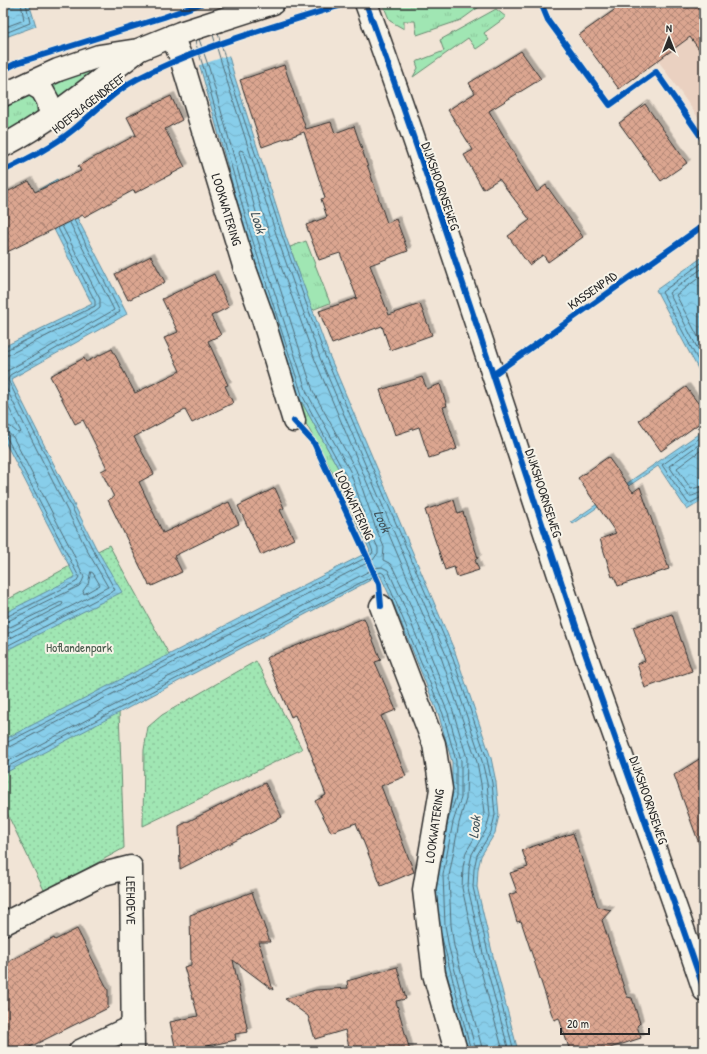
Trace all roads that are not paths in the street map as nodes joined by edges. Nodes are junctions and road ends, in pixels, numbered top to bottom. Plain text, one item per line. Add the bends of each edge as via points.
1 (273, 3) edge
2 (366, 3) edge
3 (176, 34) junction
4 (138, 50) junction
5 (30, 83) junction
6 (3, 96) edge
7 (51, 117) junction
8 (3, 146) edge
9 (294, 421) dead end
10 (381, 606) dead end
11 (3, 924) edge
12 (704, 990) edge
13 (133, 1026) junction
14 (80, 1051) edge
15 (133, 1051) edge
16 (456, 1051) edge

1 - 3 street, HOEFSLAGENDREEF
2 - 12 street, DIJKSHOORNSEWEG via 494,374 582,643
3 - 4 street, HOEFSLAGENDREEF
3 - 9 street, LOOKWATERING via 245,269
4 - 5 street, HOEFSLAGENDREEF via 99,56
4 - 7 street, HOEFSLAGENDREEF
5 - 6 street, HOEFSLAGENDREEF
5 - 7 street, HOEFSLAGENDREEF via 42,90 48,101
7 - 8 street, HOEFSLAGENDREEF
10 - 16 street, LOOKWATERING via 434,744 441,789 424,890 434,974
11 - 13 street, LEEHOEVE via 103,874 132,867
13 - 14 street
13 - 15 street, LEEHOEVE

